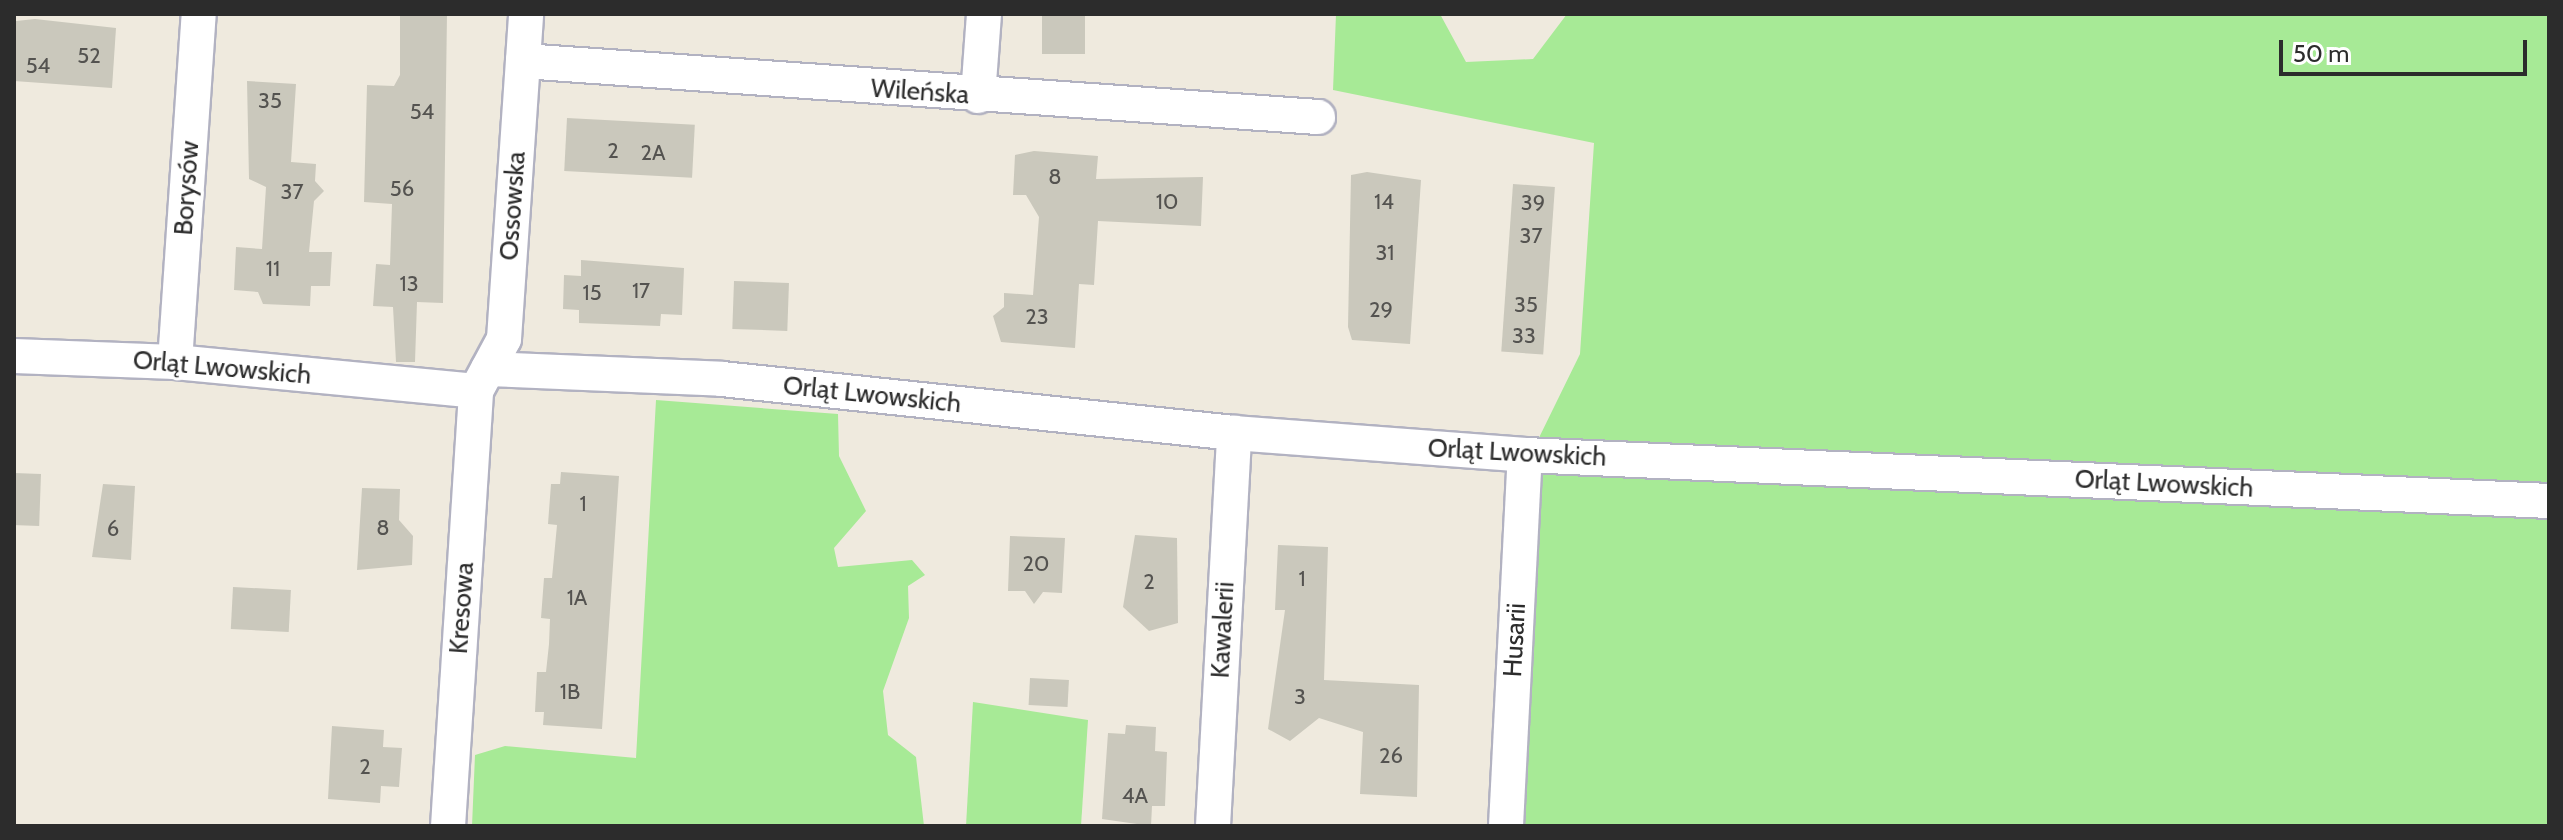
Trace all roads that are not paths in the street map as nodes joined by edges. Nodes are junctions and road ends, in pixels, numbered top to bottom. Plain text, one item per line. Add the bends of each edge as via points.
1 (199, 14) edge
2 (526, 14) edge
3 (984, 14) edge
4 (523, 61) junction
5 (978, 96) junction
6 (1318, 117) dead end
7 (14, 356) edge
8 (175, 362) junction
9 (482, 380) junction
10 (1234, 433) junction
11 (1525, 455) junction
12 (2549, 501) edge
13 (448, 826) edge
14 (1213, 826) edge
15 (1506, 826) edge

1 - 8 street, Borysów
2 - 4 street, Ossowska
3 - 5 street
4 - 5 street, Wileńska
4 - 9 street, Ossowska via 504,339
5 - 6 street, Wileńska
7 - 8 street, Orląt Lwowskich
8 - 9 street, Orląt Lwowskich
9 - 10 street, Orląt Lwowskich via 722,379
9 - 13 street, Kresowa
10 - 11 street, Orląt Lwowskich
10 - 14 street, Kawalerii
11 - 12 street, Orląt Lwowskich
11 - 15 street, Husarii

